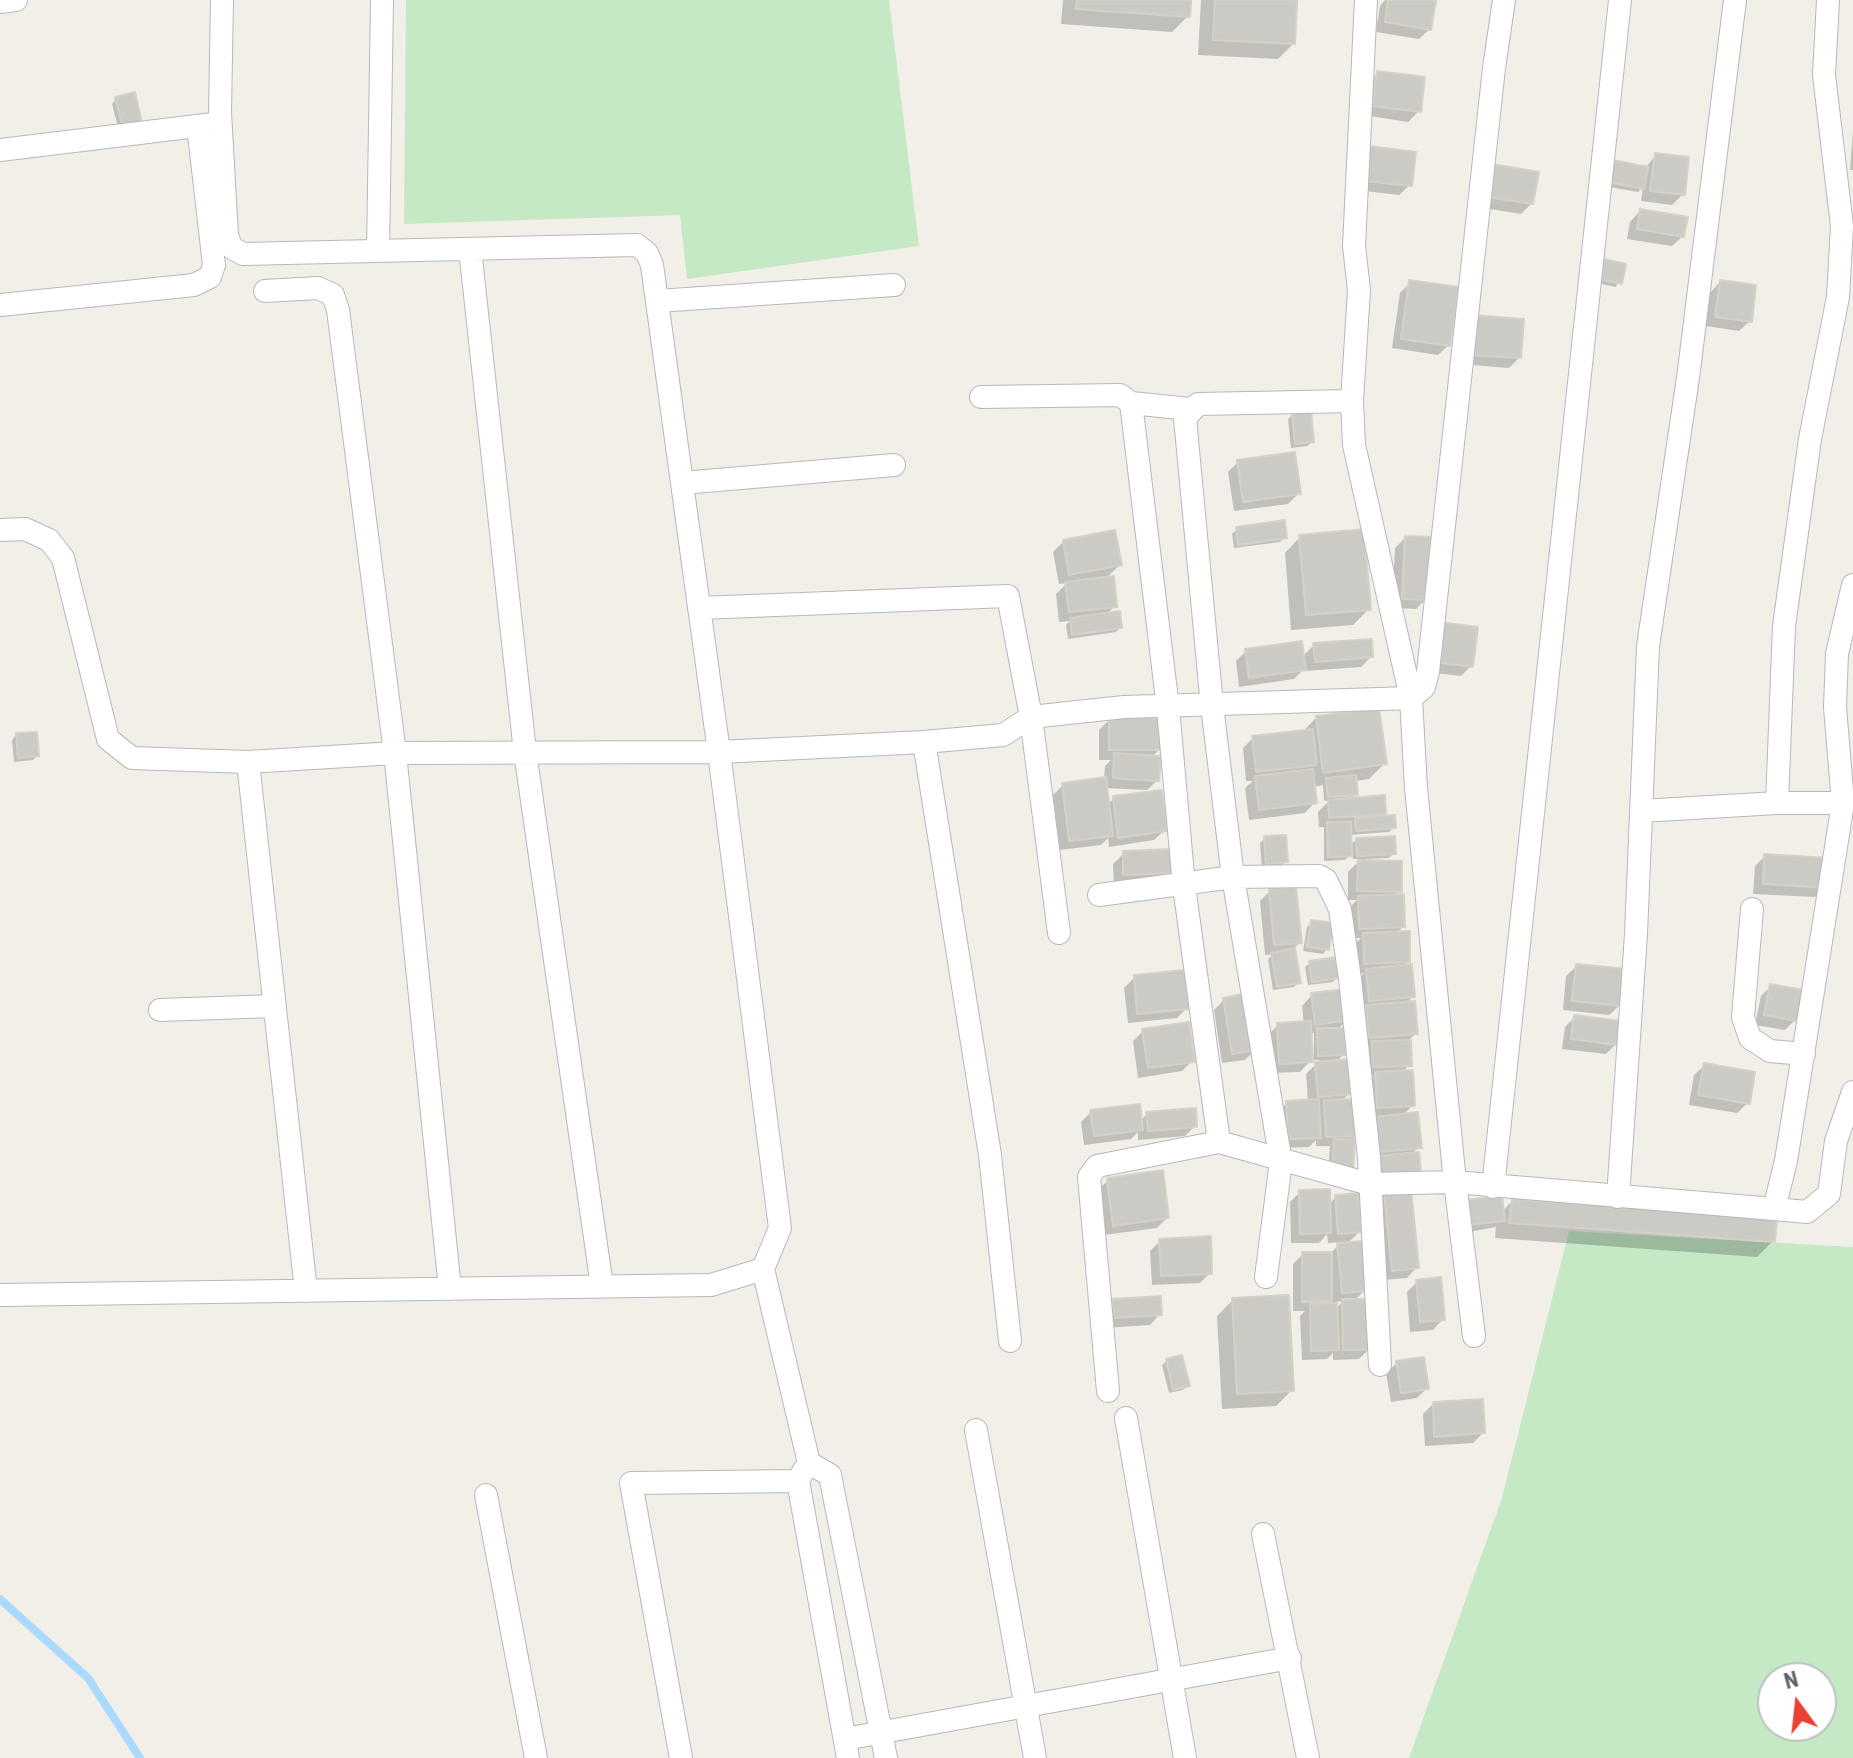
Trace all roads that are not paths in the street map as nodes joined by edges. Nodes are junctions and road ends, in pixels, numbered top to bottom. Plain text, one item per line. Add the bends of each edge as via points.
1 (16, 0) edge
2 (222, 0) edge
3 (382, 0) edge
4 (1366, 0) edge
5 (1504, 0) edge
6 (1620, 0) edge
7 (1735, 0) edge
8 (1828, 0) edge
9 (0, 2) edge
10 (210, 124) junction
11 (0, 150) edge
12 (470, 249) junction
13 (378, 251) junction
14 (894, 285) dead end
15 (265, 291) dead end
16 (1846, 297) edge
17 (657, 301) junction
18 (0, 305) edge
19 (981, 397) dead end
20 (1352, 401) junction
21 (1131, 403) junction
22 (1190, 409) junction
23 (894, 465) dead end
24 (682, 483) junction
25 (0, 530) edge
26 (1853, 585) edge
27 (699, 608) junction
28 (1411, 698) junction
29 (1212, 706) junction
30 (1168, 708) junction
31 (1031, 717) junction
32 (924, 742) junction
33 (525, 752) junction
34 (719, 752) junction
35 (395, 753) junction
36 (248, 762) junction
37 (1777, 803) junction
38 (1843, 803) junction
39 (1641, 811) junction
40 (1233, 877) junction
41 (1184, 886) junction
42 (1099, 895) dead end
43 (1752, 909) dead end
44 (1059, 933) dead end
45 (275, 1006) junction
46 (160, 1010) dead end
47 (1804, 1054) junction
48 (1853, 1092) edge
49 (1219, 1142) junction
50 (1281, 1162) junction
51 (1455, 1182) junction
52 (1369, 1184) junction
53 (1493, 1187) junction
54 (1618, 1197) junction
55 (1774, 1209) junction
56 (763, 1269) junction
57 (1266, 1277) dead end
58 (602, 1286) junction
59 (450, 1289) junction
60 (306, 1291) junction
61 (0, 1295) edge
62 (1474, 1336) dead end
63 (1010, 1341) dead end
64 (1380, 1365) dead end
65 (1108, 1391) dead end
66 (1126, 1418) dead end
67 (976, 1430) dead end
68 (803, 1472) junction
69 (486, 1495) dead end
70 (1263, 1534) dead end
71 (1290, 1658) junction
72 (1172, 1680) junction
73 (1024, 1707) junction
74 (881, 1733) junction
75 (846, 1749) edge
76 (536, 1758) edge
77 (681, 1758) edge
78 (886, 1758) edge
79 (1035, 1758) edge
80 (1185, 1758) edge
81 (1308, 1758) edge

1 - 9 street
2 - 10 street
3 - 13 street
4 - 20 street
5 - 28 street via 1428,672 1424,687
6 - 53 street
7 - 39 street via 1648,646
8 - 16 street via 1824,75
10 - 11 street
10 - 13 street via 232,248 243,254
10 - 18 street via 210,277 194,285
12 - 13 street
12 - 17 street via 637,245 652,265
12 - 33 street
14 - 17 street
15 - 35 street via 318,288 333,295 338,310
16 - 37 street via 1810,439 1784,626
17 - 24 street
19 - 21 street via 1120,395
20 - 22 street via 1198,404
20 - 28 street via 1354,445
21 - 22 street
21 - 30 street
22 - 29 street via 1185,418
23 - 24 street
24 - 27 street
25 - 36 street via 25,529 49,540 63,558 108,739 132,758
26 - 38 street via 1837,654 1835,707
27 - 31 street via 1008,596
27 - 34 street
28 - 29 street
28 - 51 street
29 - 30 street
29 - 40 street
30 - 31 street
30 - 41 street
31 - 32 street via 1003,735
31 - 44 street
32 - 34 street
32 - 63 street via 990,1155
33 - 34 street
33 - 35 street
33 - 58 street
34 - 56 street via 780,1228
35 - 36 street
35 - 59 street
36 - 45 street
37 - 38 street
37 - 39 street
38 - 47 street
39 - 54 street
40 - 41 street
40 - 50 street
40 - 52 street via 1319,876 1340,909
41 - 42 street
41 - 49 street
43 - 47 street via 1743,1017 1750,1038 1770,1051
45 - 46 street
45 - 60 street
47 - 55 street
48 - 55 street via 1836,1141 1829,1194 1807,1212
49 - 50 street
49 - 65 street via 1097,1166 1089,1177
50 - 52 street
50 - 57 street
51 - 52 street
51 - 53 street
51 - 62 street
52 - 64 street
53 - 54 street
54 - 55 street
56 - 58 street via 711,1285
56 - 68 street
58 - 59 street
59 - 60 street
60 - 61 street
66 - 72 street
67 - 73 street
68 - 74 street via 830,1475
68 - 75 street
68 - 77 street via 631,1483
69 - 76 street
70 - 71 street
71 - 72 street
71 - 81 street
72 - 73 street
72 - 80 street
73 - 74 street
73 - 79 street
74 - 75 street
74 - 78 street

